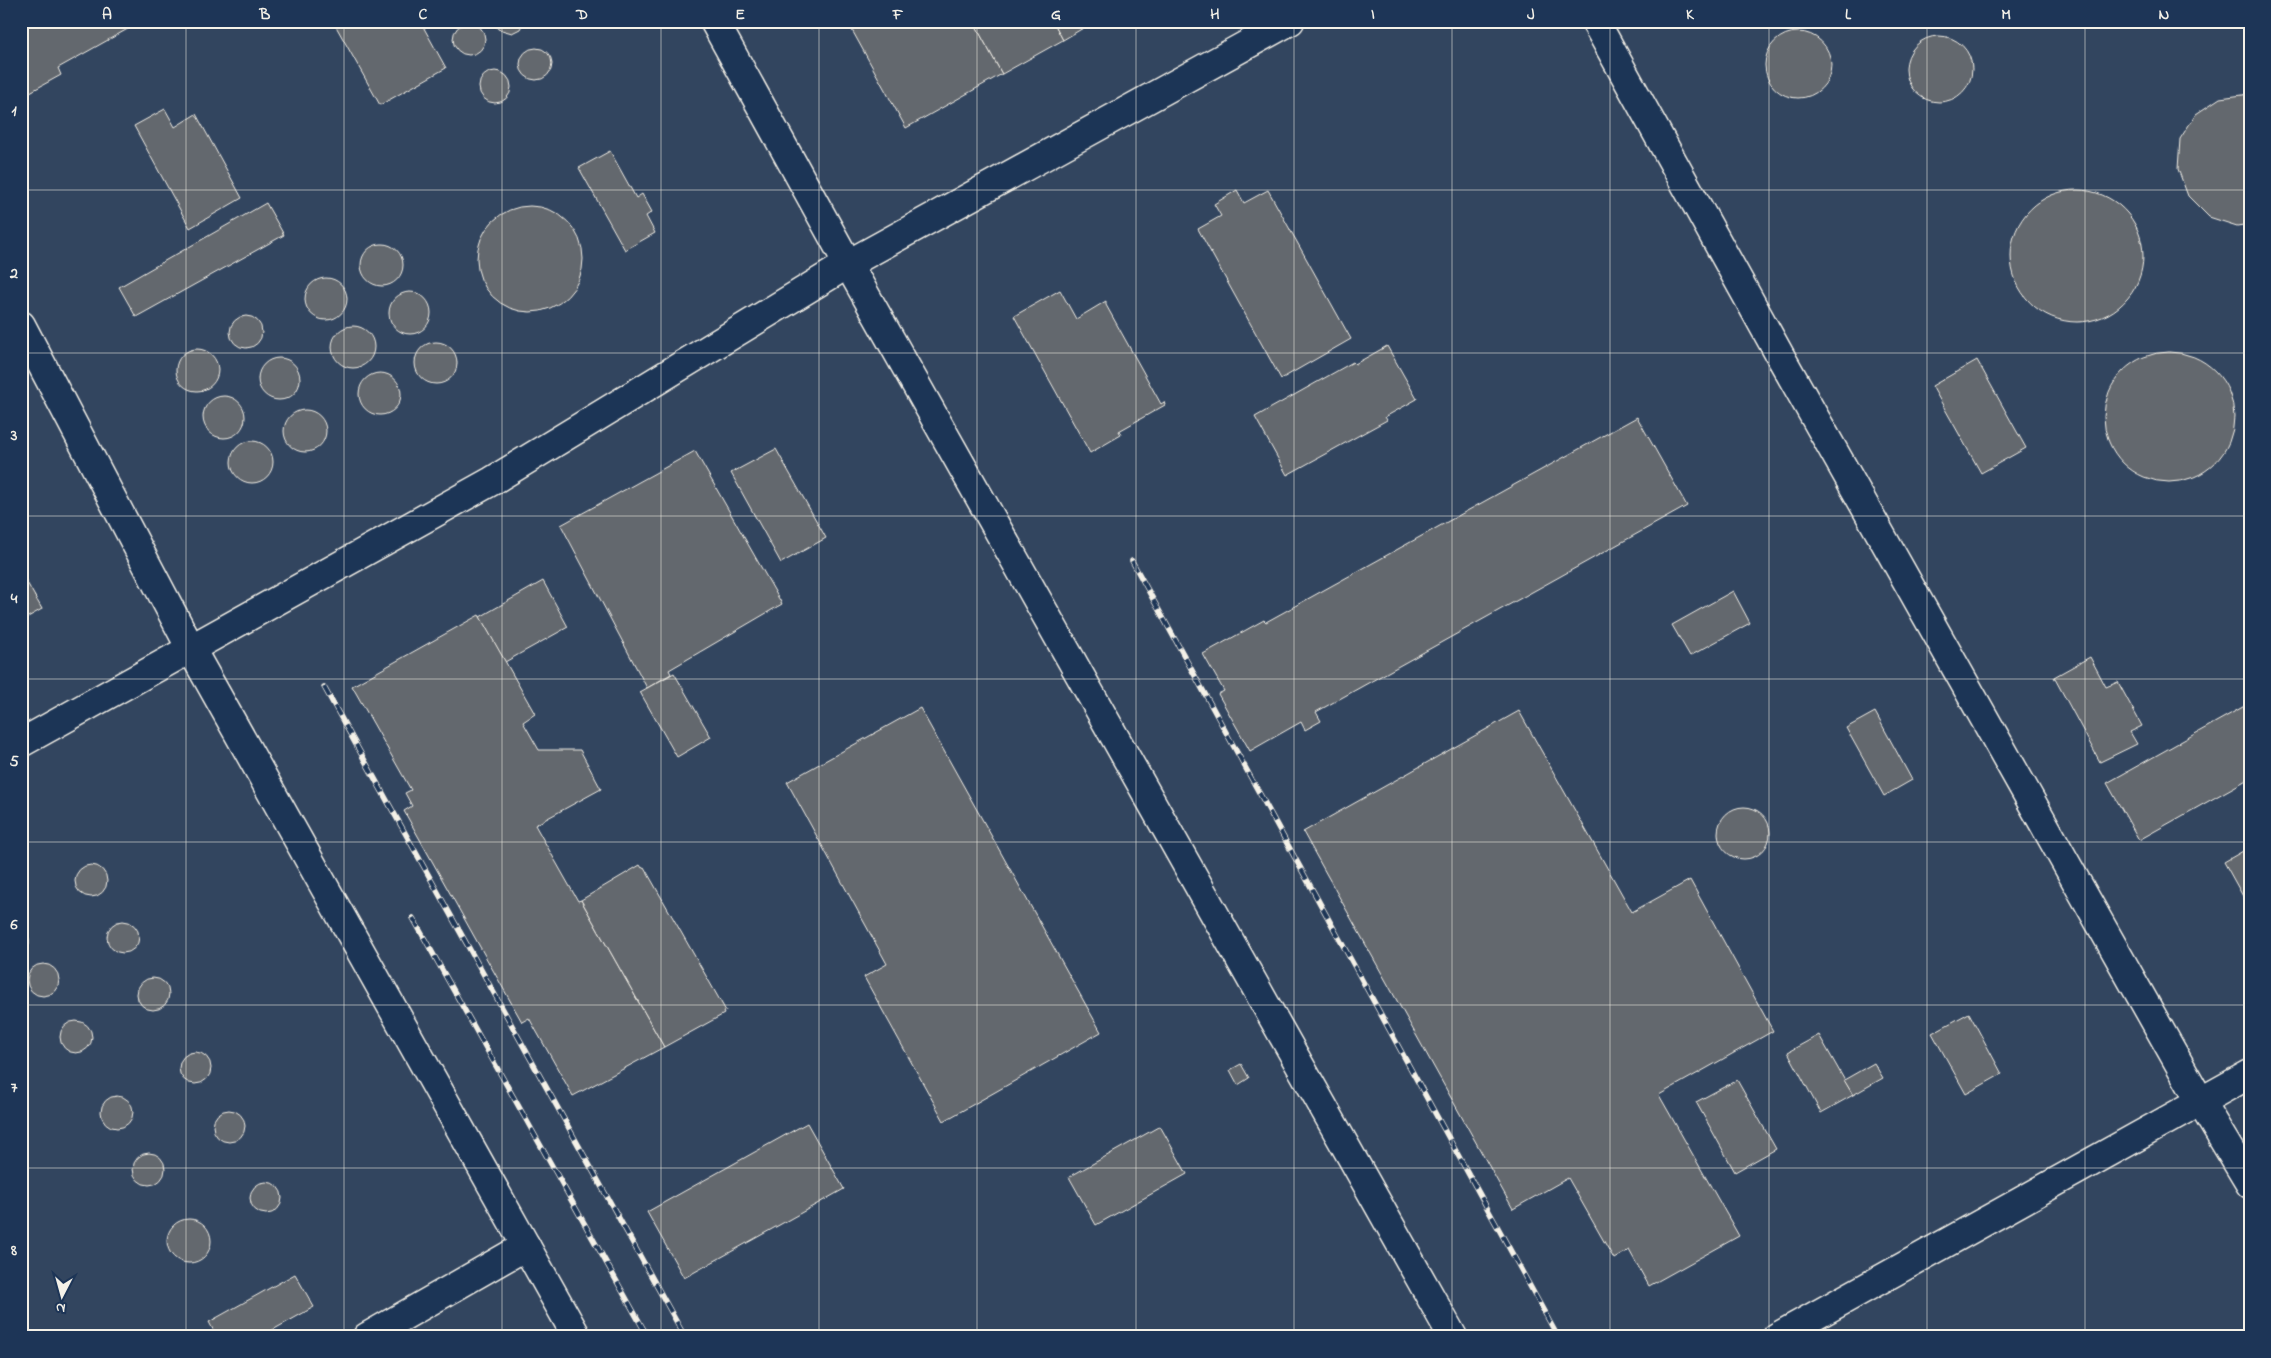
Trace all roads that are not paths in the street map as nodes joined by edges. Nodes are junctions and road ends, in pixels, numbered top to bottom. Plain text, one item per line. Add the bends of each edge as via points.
1 (714, 21) edge
2 (1290, 21) edge
3 (1595, 21) edge
4 (848, 264) junction
5 (21, 325) edge
6 (191, 649) junction
7 (21, 743) edge
8 (2250, 1074) edge
9 (2200, 1101) junction
10 (2250, 1184) edge
11 (526, 1246) junction
12 (367, 1337) edge
13 (578, 1337) edge
14 (1453, 1337) edge
15 (1777, 1337) edge

1 - 4 lane
2 - 4 lane
3 - 9 lane
4 - 6 lane via 492,481
4 - 14 lane
5 - 6 lane
6 - 7 lane
6 - 11 lane
8 - 9 lane
9 - 10 lane
9 - 15 lane
11 - 12 lane
11 - 13 lane

